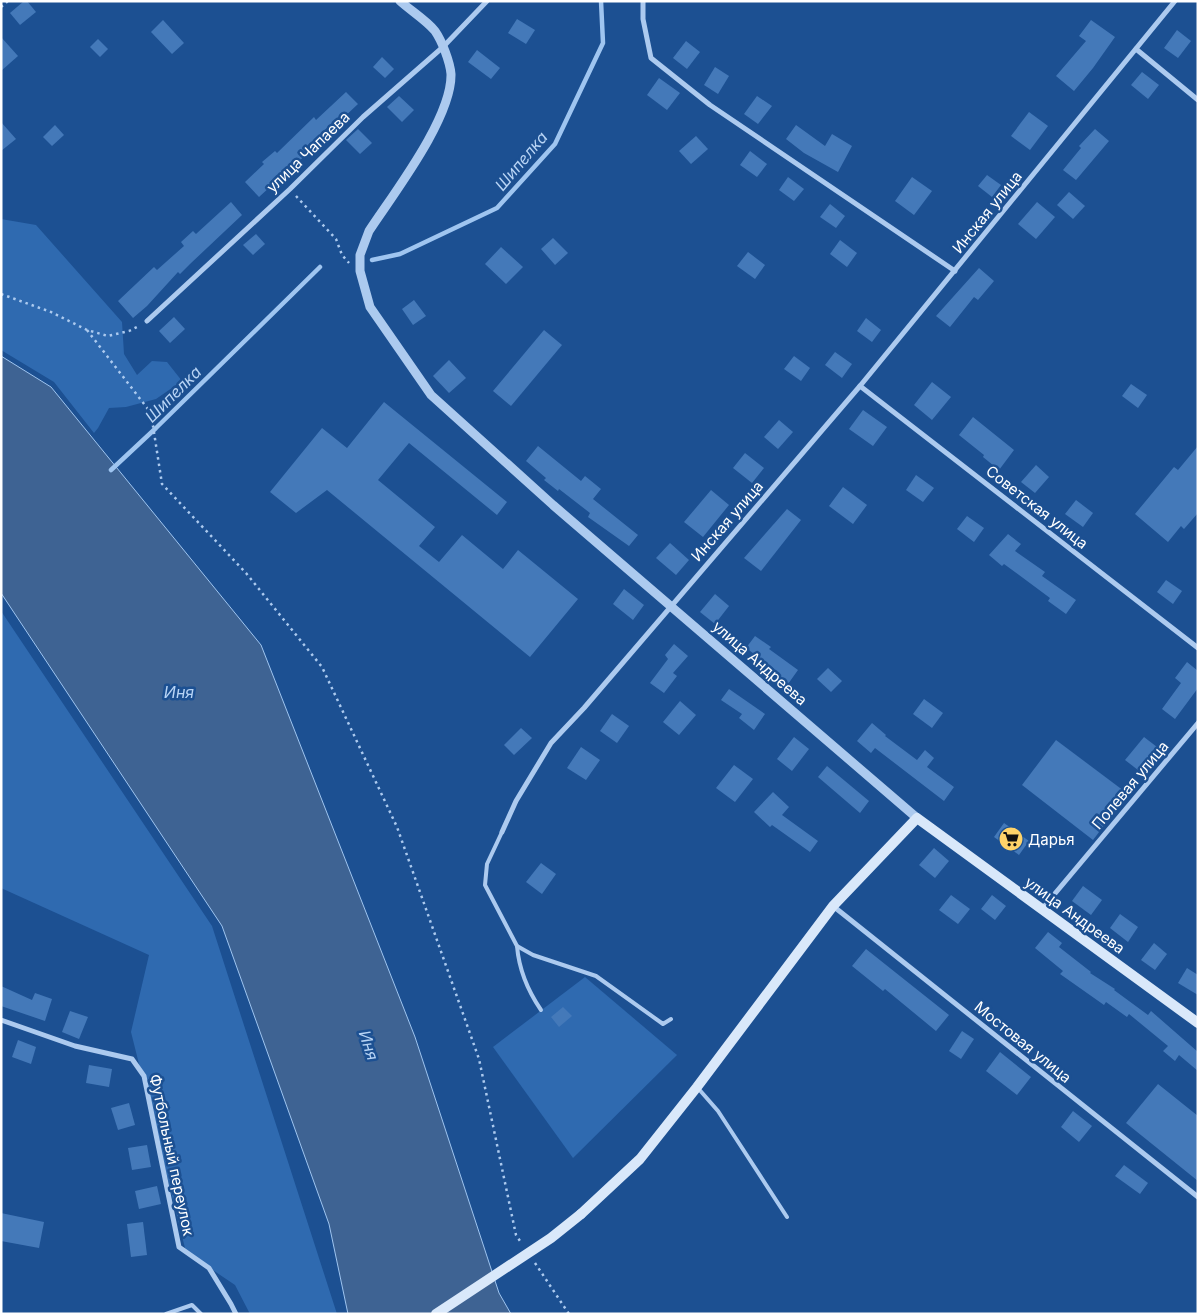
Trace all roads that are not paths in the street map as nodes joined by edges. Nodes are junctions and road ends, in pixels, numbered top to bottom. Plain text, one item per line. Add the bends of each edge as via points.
1 (400, 1) edge
2 (487, 1) edge
3 (643, 1) edge
4 (1175, 1) edge
5 (443, 47) junction
6 (1136, 49) junction
7 (1198, 100) edge
8 (955, 271) junction
9 (146, 321) road end
10 (860, 386) junction
11 (670, 606) junction
12 (1198, 648) edge
13 (1198, 723) edge
14 (917, 818) junction
15 (502, 832) joint
16 (833, 906) junction
17 (1042, 909) junction
18 (517, 946) junction
19 (541, 1010) dead end
20 (671, 1019) dead end
21 (1, 1020) edge
22 (1198, 1024) edge
23 (697, 1087) junction
24 (1198, 1197) edge
25 (787, 1217) dead end
26 (166, 1314) edge
27 (201, 1314) edge
28 (236, 1314) edge
29 (436, 1314) edge

1 - 5 street via 434,30
2 - 5 street, улица Чапаева
3 - 8 street via 643,19 651,58 710,105
4 - 6 street, Инская улица
5 - 9 street, улица Чапаева via 363,116 290,189
5 - 11 street, улица Андреева via 451,74 447,97 431,137 369,231 360,255 361,274 370,307 431,395
6 - 7 street
6 - 8 street, Инская улица
8 - 10 street, Инская улица
10 - 11 street, Инская улица
10 - 12 street, Советская улица
11 - 14 street, улица Андреева
11 - 15 street, Инская улица via 551,743 516,801
13 - 17 street, Полевая улица
14 - 16 main road
14 - 17 main road, улица Андреева
15 - 18 lane, Инская улица via 487,864 485,885
16 - 23 main road
16 - 24 street, Мостовая улица
17 - 22 main road, улица Андреева
18 - 19 lane, Инская улица via 518,964
18 - 20 lane via 533,955 596,976 663,1024
21 - 28 street, Футбольный переулок via 75,1046 132,1059 144,1076 179,1247 209,1268
23 - 25 lane via 718,1111
23 - 29 main road, bridge via 640,1159 581,1214 551,1238
26 - 27 lane via 192,1305

